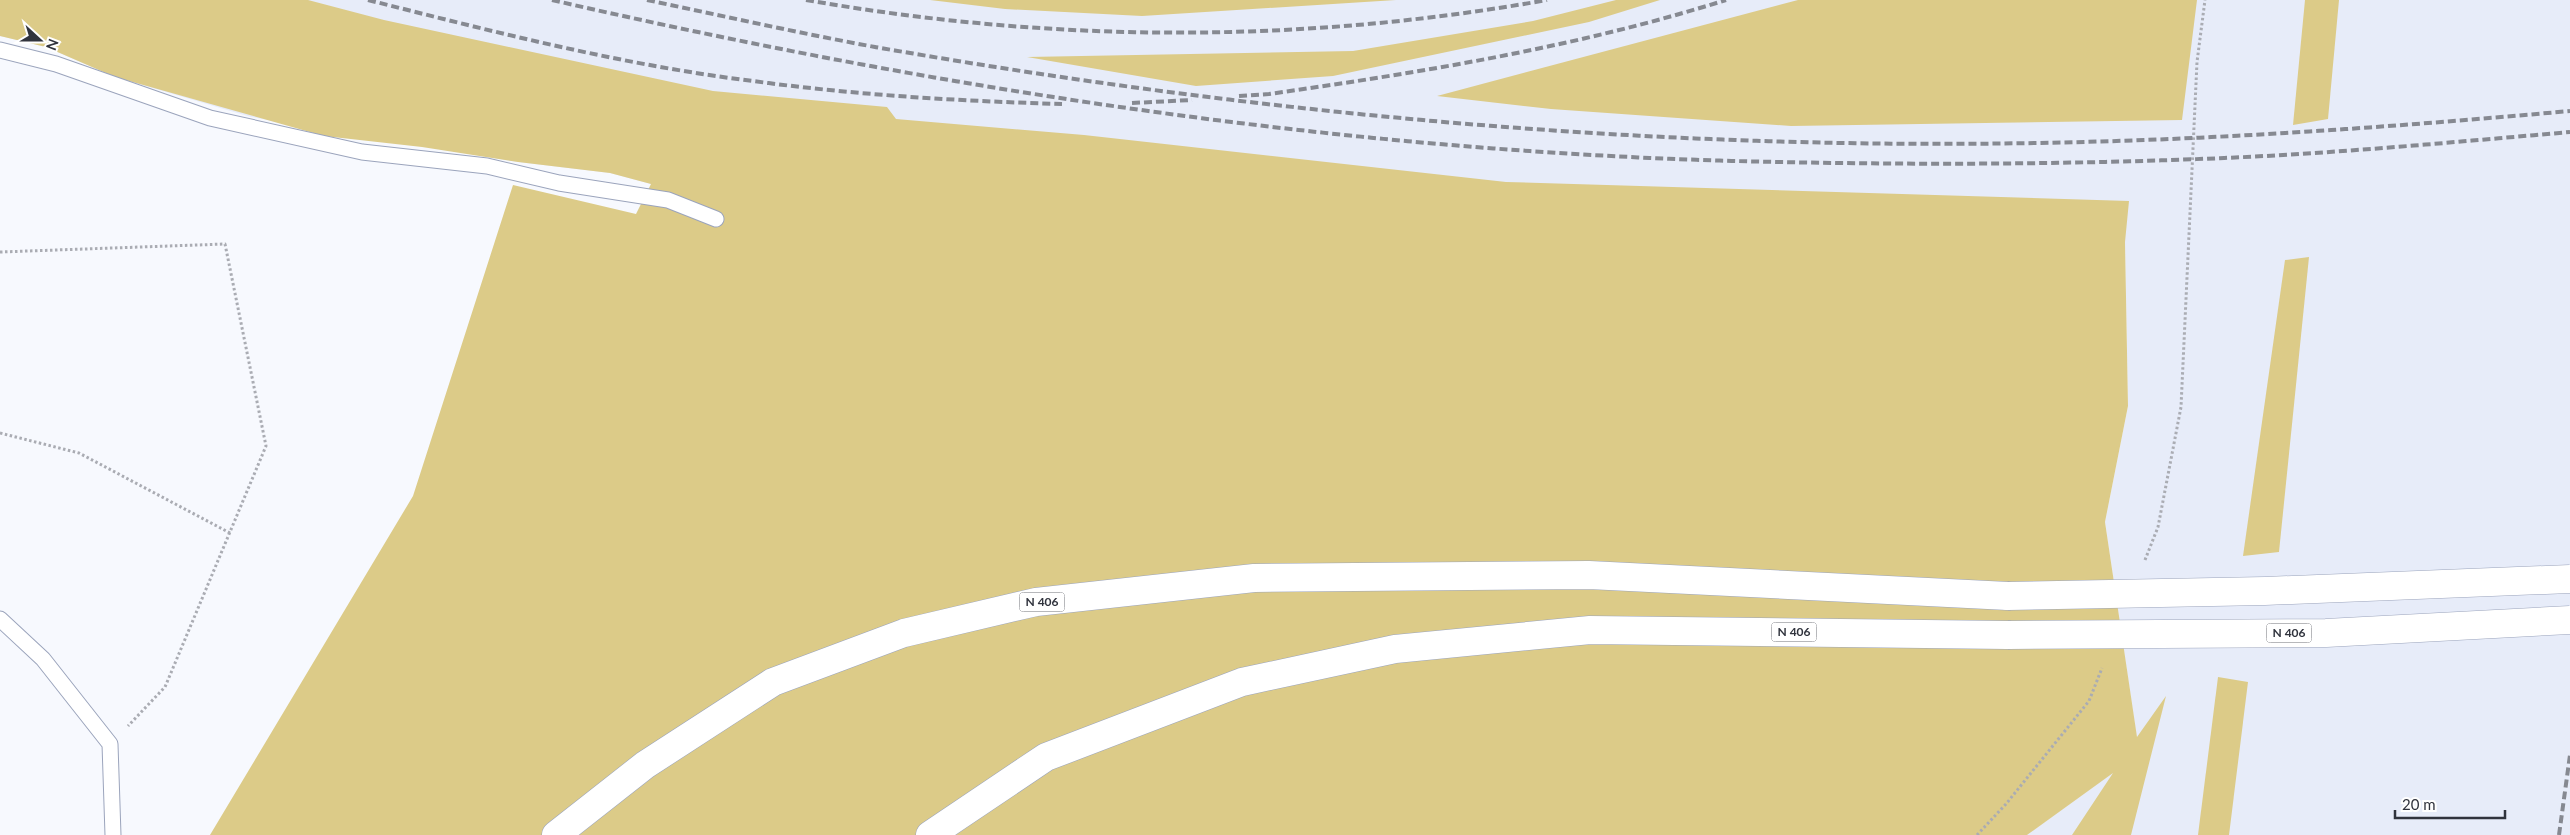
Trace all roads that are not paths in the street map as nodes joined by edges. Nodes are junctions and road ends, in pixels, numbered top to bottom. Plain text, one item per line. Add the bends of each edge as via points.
1 (0, 50) edge
2 (716, 219) dead end
3 (2570, 579) edge
4 (0, 619) edge
5 (2570, 620) edge
6 (113, 835) edge
7 (556, 835) edge
8 (930, 835) edge

1 - 2 lane via 56,64 210,118 362,152 487,166 559,183 668,200
3 - 7 highway, N 406, bridge via 2265,591 2008,596 1579,575 1254,578 1036,602 904,633 773,682 645,765
4 - 6 lane via 43,660 110,744
5 - 8 highway, N 406, bridge via 2326,633 2008,635 1590,630 1396,649 1242,682 1046,757

